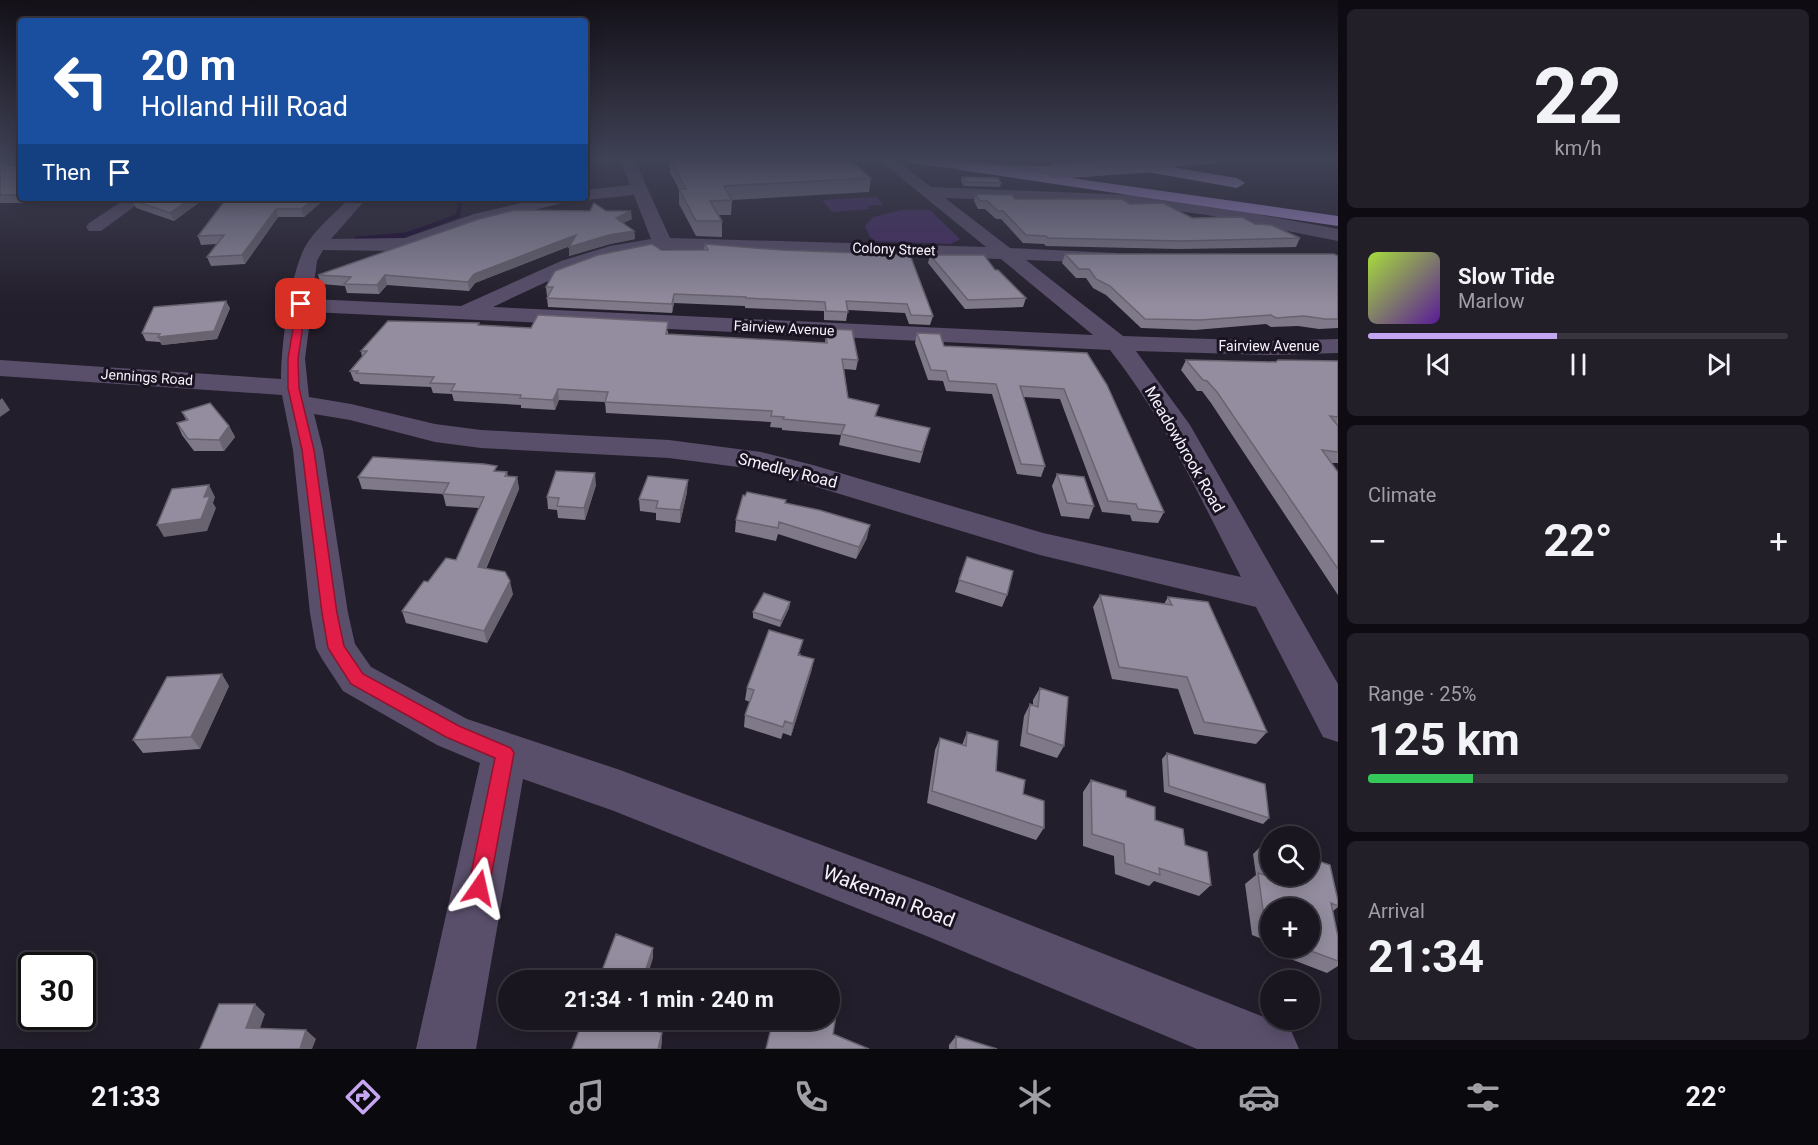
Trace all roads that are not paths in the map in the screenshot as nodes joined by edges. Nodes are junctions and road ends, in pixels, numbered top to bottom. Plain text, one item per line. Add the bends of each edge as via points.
1 (123, 208) edge
2 (350, 208) edge
3 (522, 208) edge
4 (649, 208) edge
5 (946, 208) edge
6 (1192, 208) edge
7 (1248, 208) edge
8 (1304, 208) edge
9 (1338, 214) edge
10 (1338, 221) edge
11 (95, 227) dead end
12 (1338, 236) edge
13 (316, 244) junction
14 (663, 244) junction
15 (1004, 254) junction
16 (1130, 257) edge
17 (301, 304) junction
18 (462, 313) junction
19 (1117, 342) junction
20 (1338, 346) edge
21 (0, 368) edge
22 (296, 395) junction
23 (1268, 597) junction
24 (1338, 724) edge
25 (505, 753) junction
26 (446, 1049) edge
27 (1269, 1049) edge

1 - 11 street
2 - 13 street, Wakeman Road
3 - 13 street via 474,219 408,243
4 - 14 street
5 - 15 street, Meadowbrook Road
6 - 12 street
7 - 10 highway
8 - 9 highway
13 - 17 street, Wakeman Road via 304,271
14 - 15 street, Colony Street
14 - 18 street, Colony Street via 588,259
15 - 16 street, Colony Street
15 - 19 street, Meadowbrook Road
17 - 18 street, Fairview Avenue
17 - 22 street, Wakeman Road via 293,359
18 - 19 street, Fairview Avenue
19 - 20 street, Fairview Avenue via 1270,348
19 - 23 street, Meadowbrook Road via 1176,425
21 - 22 street, Jennings Road
22 - 23 street, Smedley Road via 435,433 481,440 669,449 761,461 1040,544
22 - 25 street, Wakeman Road via 308,450 336,648 357,679 452,732
23 - 24 street, Meadowbrook Road
25 - 26 street
25 - 27 street, Wakeman Road via 620,792 876,890

